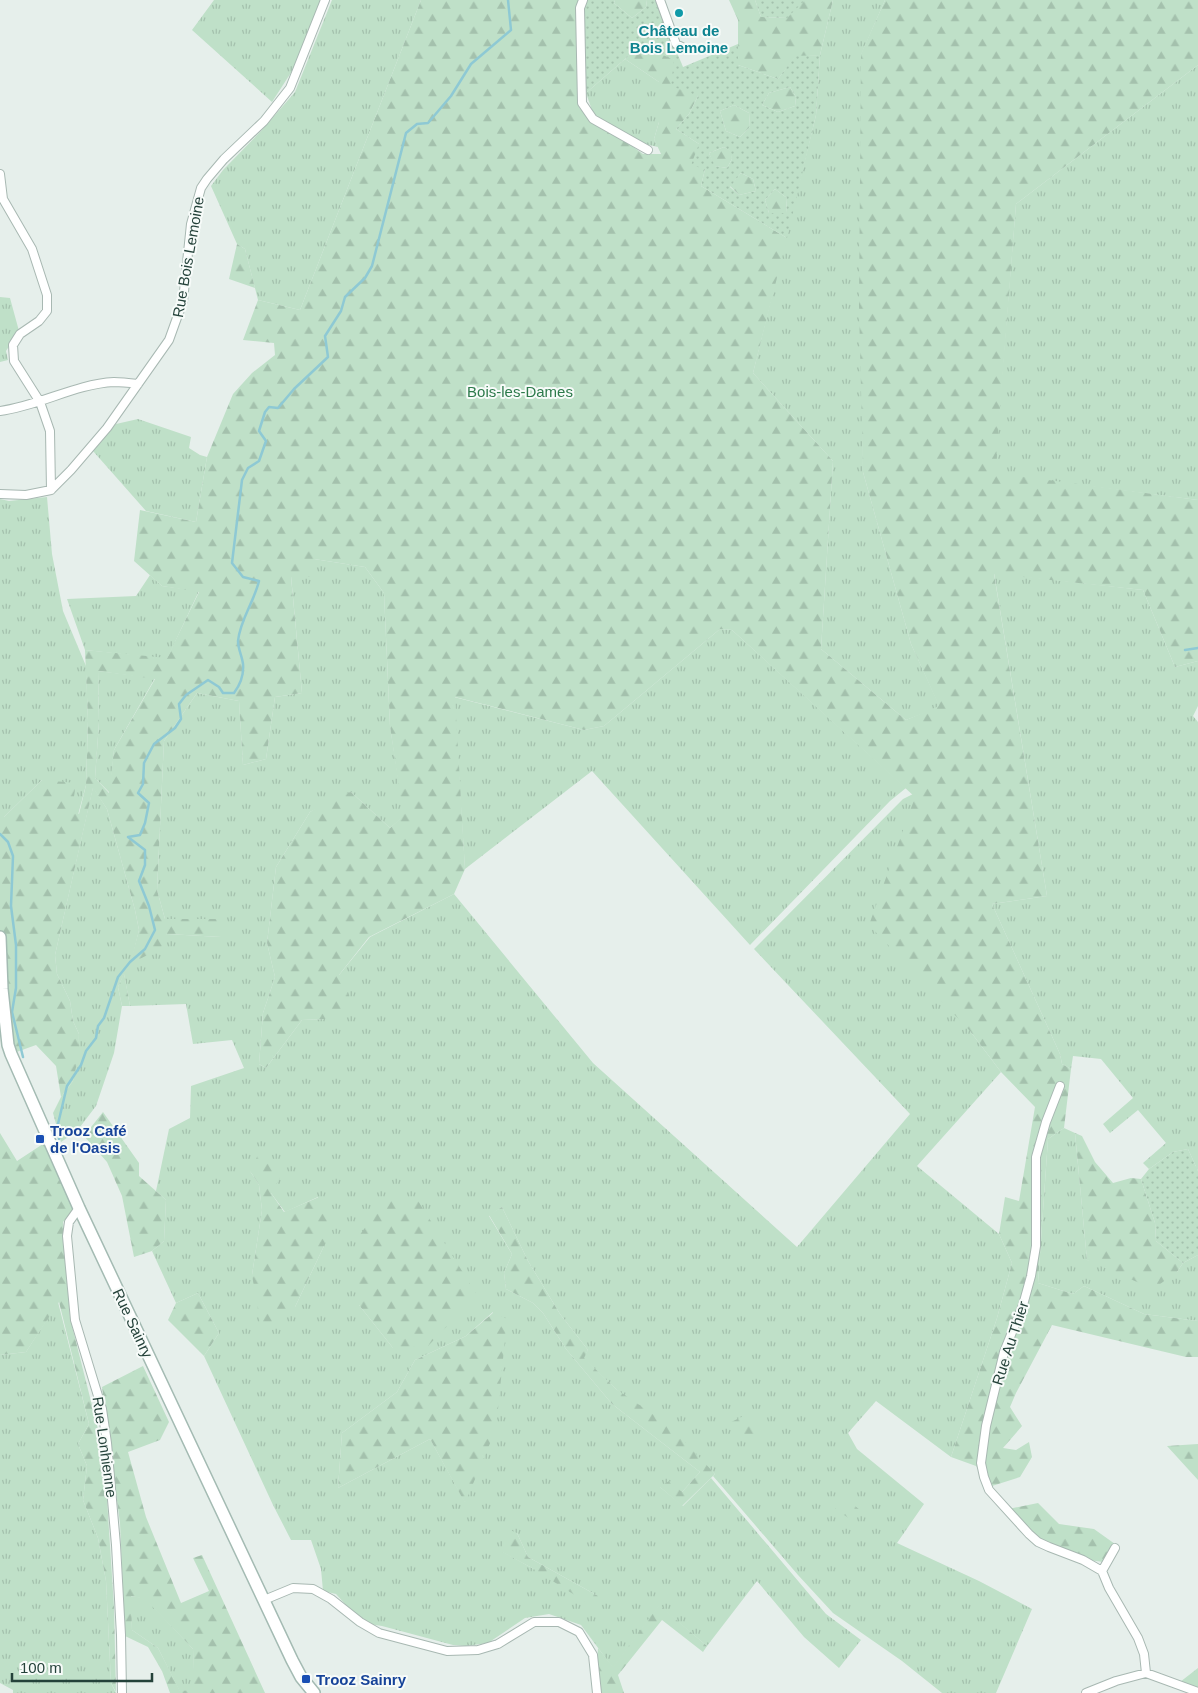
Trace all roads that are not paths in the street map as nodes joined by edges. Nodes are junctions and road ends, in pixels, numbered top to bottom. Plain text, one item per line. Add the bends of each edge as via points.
1 (325, 0) edge
2 (583, 0) edge
3 (660, 0) edge
4 (682, 47) dead end
5 (648, 150) dead end
6 (0, 174) edge
7 (138, 384) junction
8 (40, 402) junction
9 (0, 411) edge
10 (51, 490) junction
11 (0, 494) edge
12 (0, 937) edge
13 (4, 1042) edge
14 (1060, 1086) dead end
15 (79, 1208) junction
16 (1115, 1548) dead end
17 (1102, 1571) junction
18 (264, 1600) junction
19 (1146, 1673) junction
20 (1198, 1692) edge
21 (122, 1693) edge
22 (314, 1693) edge
23 (597, 1693) edge
24 (1086, 1693) edge

1 - 7 street, Rue Bois Lemoine via 290,88 264,121 224,159 201,188 191,224 186,286 179,314 169,340
2 - 5 street via 580,8 582,103 593,119
3 - 4 street via 676,44
6 - 8 street via 2,199 32,249 47,295 47,311 20,334 13,345 14,361
7 - 8 street via 114,382
7 - 10 street, Rue Bois Lemoine via 107,428
8 - 9 street
8 - 10 street via 50,431
10 - 11 street via 26,495
12 - 13 street, Rue Sainry
13 - 15 street, Rue Sainry
14 - 17 street, Rue Au Thier via 1036,1157 1036,1246 1032,1276 1004,1352 986,1426 981,1463 989,1490 1029,1534 1038,1542
15 - 18 street, Rue Sainry
15 - 21 street, Rue Lonhienne via 69,1222 66,1236 75,1320 102,1409 107,1442 116,1545
16 - 17 street
17 - 19 street via 1138,1638
18 - 22 street, Rue Sainry via 301,1677
18 - 23 street via 293,1588 313,1589 379,1633 447,1651 478,1650 498,1644 534,1622 559,1622 579,1632 593,1655
19 - 20 street
19 - 24 street

